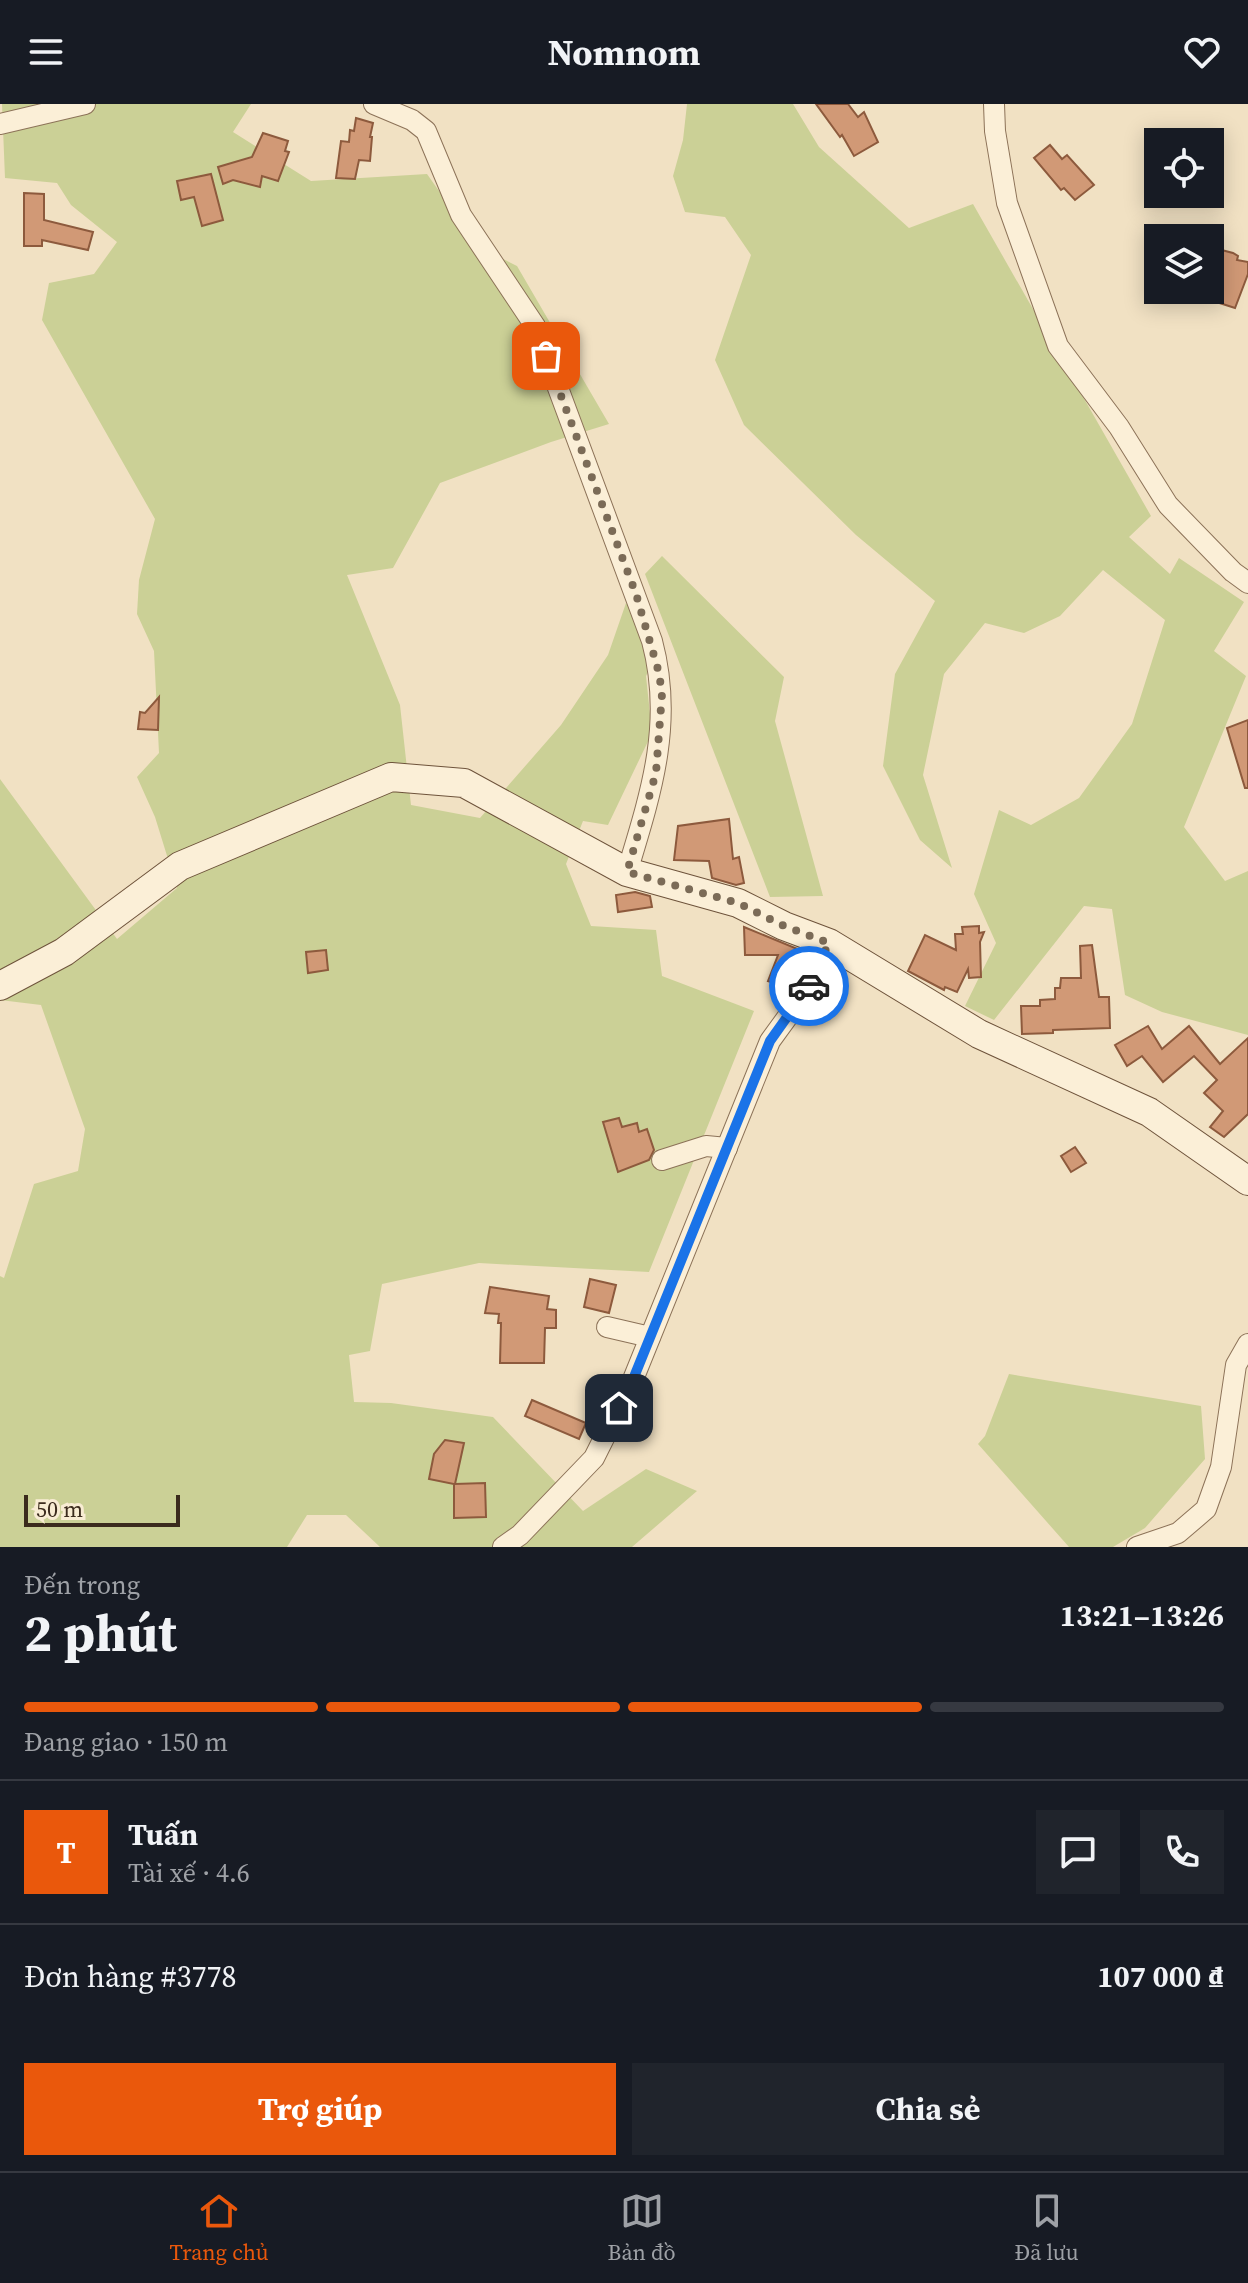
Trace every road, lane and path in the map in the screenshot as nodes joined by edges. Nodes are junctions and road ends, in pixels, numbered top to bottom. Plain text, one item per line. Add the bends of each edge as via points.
1 (85, 104) edge
2 (374, 104) edge
3 (994, 104) edge
4 (0, 124) edge
5 (1248, 583) edge
6 (627, 872) junction
7 (829, 943) junction
8 (0, 986) edge
9 (727, 1148) junction
10 (662, 1160) dead end
11 (1248, 1181) edge
12 (607, 1327) dead end
13 (650, 1337) junction
14 (1248, 1344) edge
15 (503, 1547) edge
16 (1137, 1547) edge

1 - 4 street
2 - 6 street via 426,131 461,215 535,326 648,629 662,694 659,749
3 - 5 street via 1007,203 1058,346 1119,427 1168,505
6 - 7 street via 738,903
6 - 8 street via 464,783 391,777 180,866 64,952
7 - 9 street via 815,979 770,1041
7 - 11 street via 979,1034 1149,1112
9 - 10 street via 706,1146
9 - 13 street
12 - 13 street
13 - 15 street via 594,1458
14 - 16 street via 1236,1365 1221,1467 1206,1509 1178,1533

